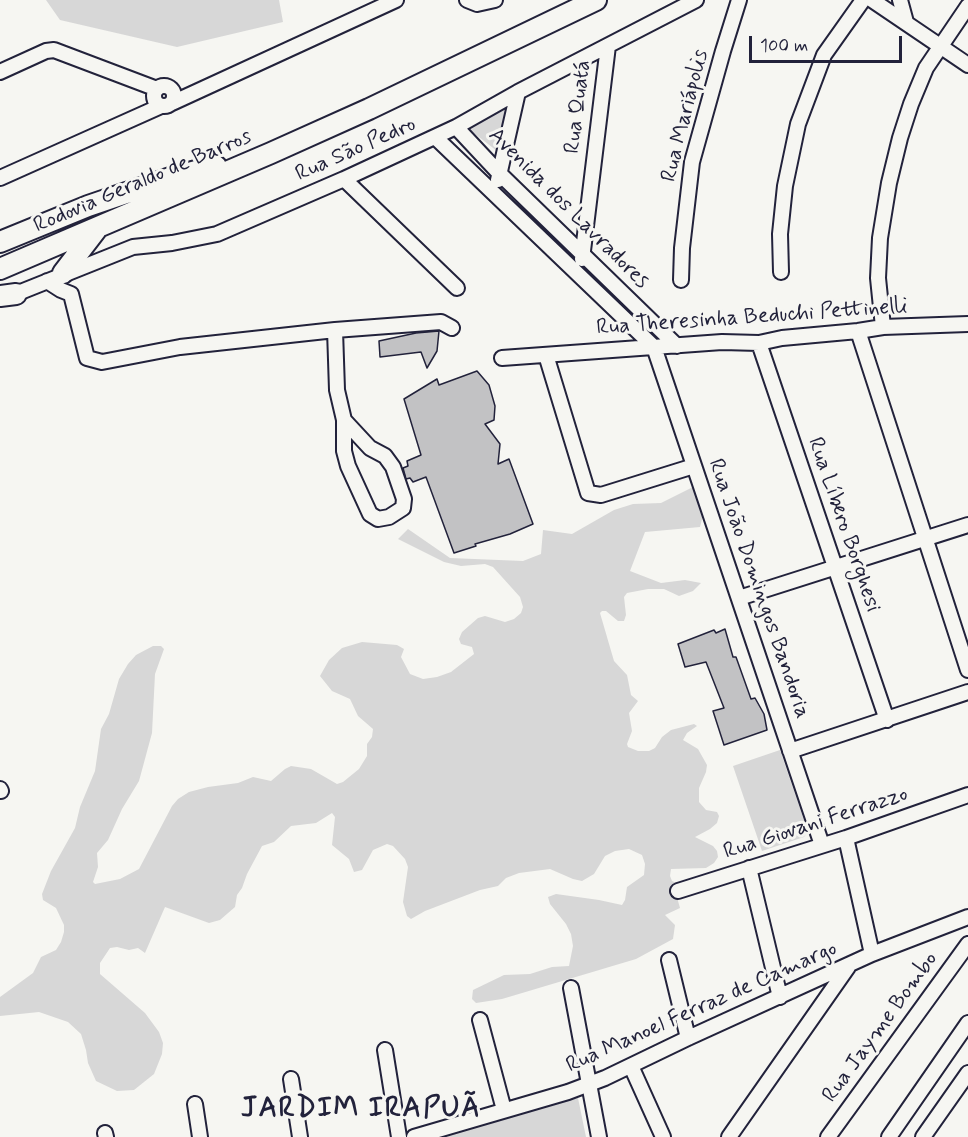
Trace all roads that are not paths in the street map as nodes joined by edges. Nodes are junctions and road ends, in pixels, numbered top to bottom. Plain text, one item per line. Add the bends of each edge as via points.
1 (396, 0) edge
2 (495, 0) edge
3 (596, 0) edge
4 (696, 0) edge
5 (739, 0) edge
6 (863, 0) edge
7 (872, 0) edge
8 (900, 0) edge
9 (472, 2) edge
10 (968, 6) edge
11 (906, 22) junction
12 (608, 46) junction
13 (940, 46) junction
14 (968, 64) edge
15 (0, 72) edge
16 (518, 92) junction
17 (166, 104) junction
18 (456, 127) junction
19 (435, 137) junction
20 (271, 153) junction
21 (499, 173) junction
22 (0, 178) edge
23 (344, 179) junction
24 (494, 193) junction
25 (97, 228) junction
26 (0, 242) edge
27 (582, 252) junction
28 (0, 269) edge
29 (781, 272) dead end
30 (55, 277) junction
31 (584, 280) junction
32 (681, 280) dead end
33 (457, 288) dead end
34 (5, 297) edge
35 (968, 324) edge
36 (883, 327) junction
37 (452, 328) dead end
38 (335, 330) junction
39 (858, 332) junction
40 (759, 343) junction
41 (677, 346) junction
42 (654, 347) junction
43 (546, 355) junction
44 (502, 358) dead end
45 (344, 420) junction
46 (694, 466) junction
47 (968, 525) edge
48 (925, 540) junction
49 (835, 567) junction
50 (739, 598) junction
51 (968, 670) edge
52 (968, 692) edge
53 (887, 720) junction
54 (790, 751) junction
55 (968, 795) edge
56 (846, 838) junction
57 (822, 845) junction
58 (749, 868) junction
59 (678, 891) dead end
60 (968, 917) edge
61 (968, 944) edge
62 (872, 954) junction
63 (669, 960) dead end
64 (848, 966) junction
65 (571, 988) dead end
66 (780, 997) junction
67 (480, 1020) dead end
68 (966, 1024) edge
69 (688, 1038) junction
70 (386, 1050) dead end
71 (631, 1066) junction
72 (968, 1073) edge
73 (291, 1079) dead end
74 (588, 1083) junction
75 (195, 1104) dead end
76 (504, 1110) junction
77 (200, 1137) edge
78 (300, 1137) edge
79 (399, 1137) edge
80 (414, 1137) edge
81 (599, 1137) edge
82 (663, 1137) edge
83 (729, 1137) edge
84 (828, 1137) edge
85 (889, 1137) edge
86 (923, 1137) edge

1 - 17 street
2 - 9 street
3 - 20 highway, Rodovia Geraldo de Barros
4 - 12 street, Rua São Pedro
5 - 32 street, Rua Mariápolis via 692,162
6 - 29 street via 824,55 798,124 785,186
7 - 11 street
8 - 11 street
10 - 13 street
11 - 13 street
12 - 16 street, Rua São Pedro
12 - 27 street, Rua Quatá
13 - 14 street
13 - 36 street via 911,104 889,183 880,238
15 - 17 street via 54,50 157,89 171,89 174,97
16 - 18 street, Rua São Pedro
16 - 21 street
17 - 22 street
18 - 19 street, Rua São Pedro
18 - 21 street, Avenida dos Lavradores
19 - 23 street, Rua São Pedro
19 - 24 street, Avenida dos Lavradores
20 - 25 highway, Rodovia Geraldo de Barros
20 - 26 highway, Rodovia Geraldo de Barros via 153,184
21 - 24 street
21 - 27 street, Avenida dos Lavradores
23 - 30 street, Rua São Pedro via 218,234 133,247
23 - 33 street
24 - 31 street, Avenida dos Lavradores
25 - 28 highway, Rodovia Geraldo de Barros
25 - 30 highway
27 - 31 street, Rua Quatá
27 - 41 street, Avenida dos Lavradores
30 - 34 street, Rua São Pedro
30 - 38 street via 61,290 71,294 87,358 102,362 180,347
31 - 42 street, Avenida dos Lavradores
35 - 36 street, Rua Theresinha Beduchi Pettinelli
36 - 39 street, Rua Theresinha Beduchi Pettinelli
37 - 38 street via 441,322
38 - 45 street via 337,390
39 - 40 street, Rua Theresinha Beduchi Pettinelli
39 - 48 street
40 - 41 street, Rua Theresinha Beduchi Pettinelli
40 - 49 street, Rua Líbero Borghesi
41 - 42 street, Rua Theresinha Beduchi Pettinelli
42 - 43 street, Rua Theresinha Beduchi Pettinelli
42 - 46 street, Rua João Domingos Bandoria
43 - 44 street, Rua Theresinha Beduchi Pettinelli
43 - 46 street via 588,493 601,495
45 - 45 street via 348,466 370,514 378,519 389,518 403,508 404,499 393,467
46 - 50 street, Rua João Domingos Bandoria
47 - 48 street
48 - 49 street
48 - 51 street
49 - 50 street
49 - 53 street, Rua Líbero Borghesi
50 - 54 street, Rua João Domingos Bandoria
52 - 53 street
53 - 54 street
54 - 57 street, Rua João Domingos Bandoria
55 - 56 street, Rua Giovani Ferrazzo
56 - 57 street, Rua Giovani Ferrazzo
56 - 62 street
57 - 58 street, Rua Giovani Ferrazzo
58 - 59 street, Rua Giovani Ferrazzo
58 - 66 street
60 - 62 street, Rua Manoel Ferraz de Camargo
61 - 84 street, Rua Jayme Bombo
62 - 64 street, Rua Manoel Ferraz de Camargo
63 - 69 street
64 - 66 street, Rua Manoel Ferraz de Camargo
64 - 83 street
65 - 74 street
66 - 69 street, Rua Manoel Ferraz de Camargo
67 - 76 street
68 - 85 street
69 - 71 street, Rua Manoel Ferraz de Camargo
70 - 79 street
71 - 74 street, Rua Manoel Ferraz de Camargo
71 - 82 street
72 - 86 street
73 - 78 street
74 - 76 street, Rua Manoel Ferraz de Camargo
74 - 81 street
75 - 77 street
76 - 80 street, Rua Manoel Ferraz de Camargo

